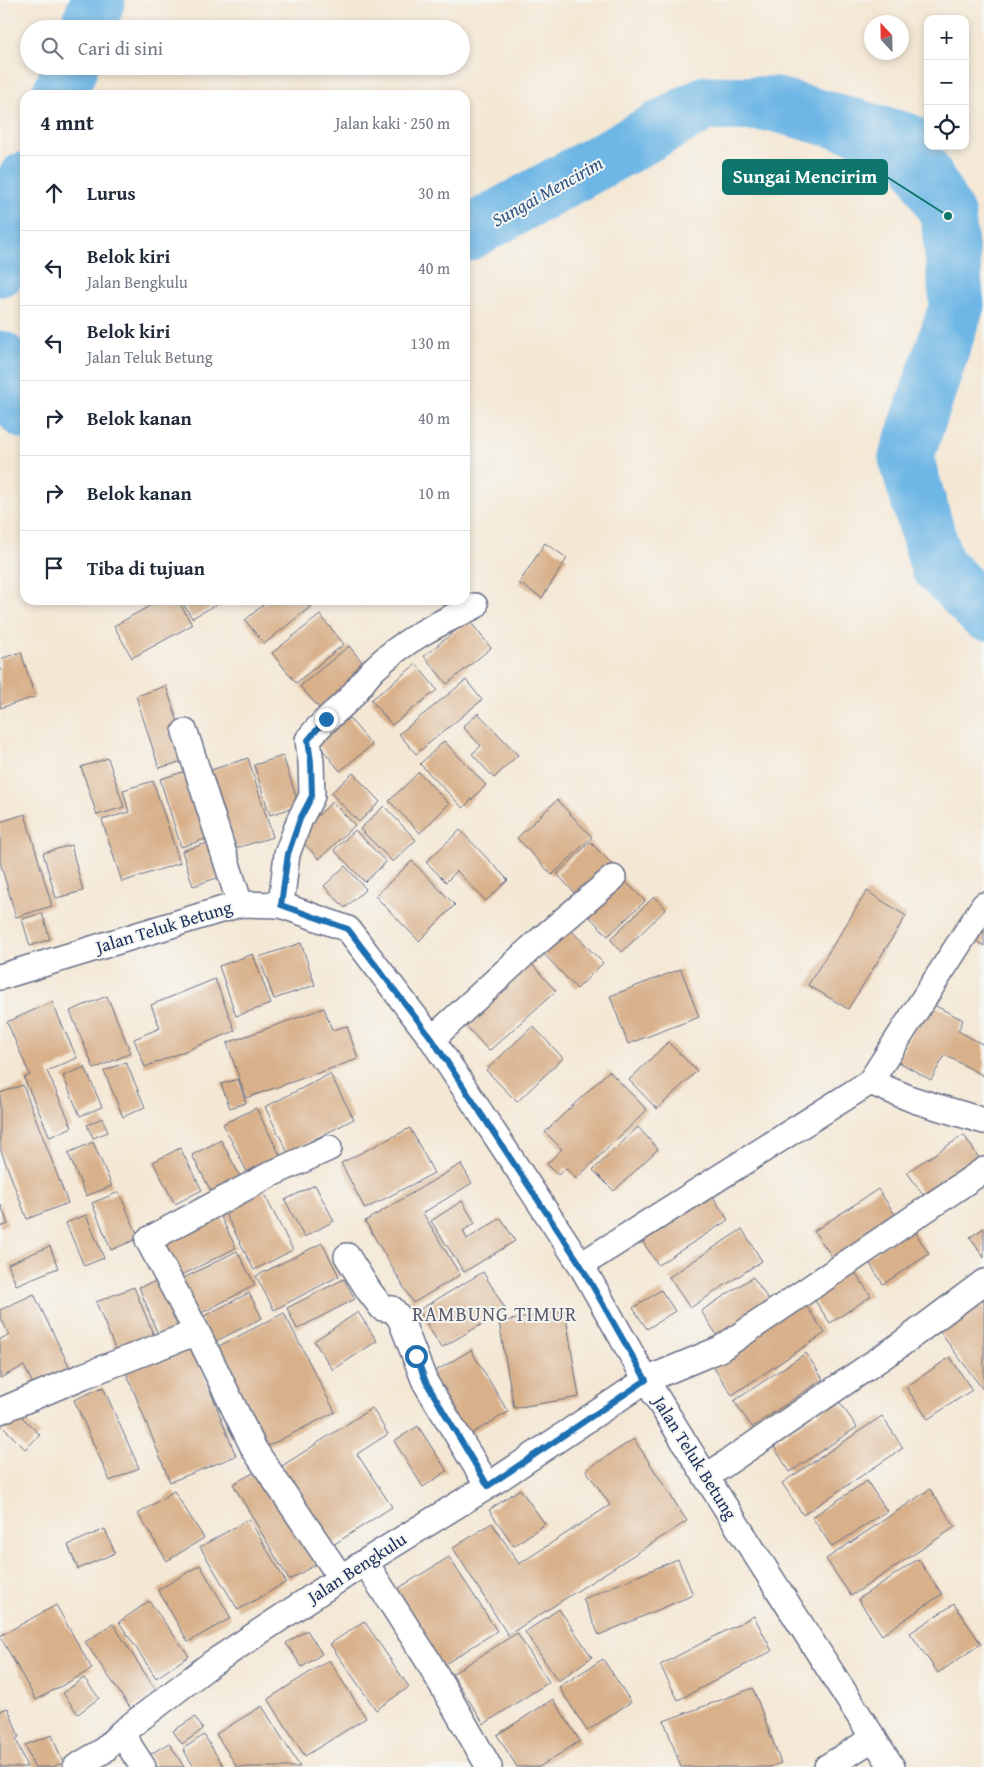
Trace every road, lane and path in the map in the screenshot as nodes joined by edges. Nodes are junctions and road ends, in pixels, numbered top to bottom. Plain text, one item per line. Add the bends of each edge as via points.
1 (475, 606) dead end
2 (186, 732) dead end
3 (613, 878) dead end
4 (240, 904) junction
5 (281, 905) junction
6 (984, 905) edge
7 (0, 977) edge
8 (432, 1039) junction
9 (870, 1082) junction
10 (984, 1121) edge
11 (328, 1148) dead end
12 (984, 1170) edge
13 (347, 1256) dead end
14 (580, 1264) junction
15 (984, 1282) edge
16 (197, 1332) junction
17 (646, 1380) junction
18 (0, 1411) edge
19 (706, 1476) junction
20 (488, 1486) junction
21 (365, 1562) junction
22 (341, 1578) junction
23 (120, 1733) junction
24 (874, 1738) junction
25 (76, 1767) edge
26 (143, 1767) edge
27 (489, 1767) edge
28 (827, 1767) edge
29 (892, 1767) edge

1 - 5 street via 434,625 394,652 373,669 351,697 308,740 312,796 288,854
2 - 4 street
3 - 8 street
4 - 5 street, Jalan Teluk Betung
4 - 7 street, Jalan Teluk Betung
5 - 8 street, Jalan Teluk Betung via 348,929
6 - 9 street
8 - 14 street, Jalan Teluk Betung
9 - 10 street via 914,1100
9 - 14 street
11 - 16 street via 271,1174 148,1240
12 - 17 street, Jalan Bengkulu via 720,1349
13 - 20 street via 382,1308 392,1309 400,1318 426,1382
14 - 17 street, Jalan Teluk Betung
15 - 19 street via 897,1347
16 - 18 street
16 - 22 street via 254,1449
17 - 19 street, Jalan Teluk Betung
17 - 20 street, Jalan Bengkulu
19 - 24 street, Jalan Teluk Betung
20 - 21 street, Jalan Bengkulu
21 - 22 street, Jalan Bengkulu
21 - 27 street via 427,1659
22 - 23 street, Jalan Bengkulu via 211,1664
23 - 25 street, Jalan Bengkulu via 103,1751
23 - 26 street
24 - 28 street
24 - 29 street, Jalan Teluk Betung

